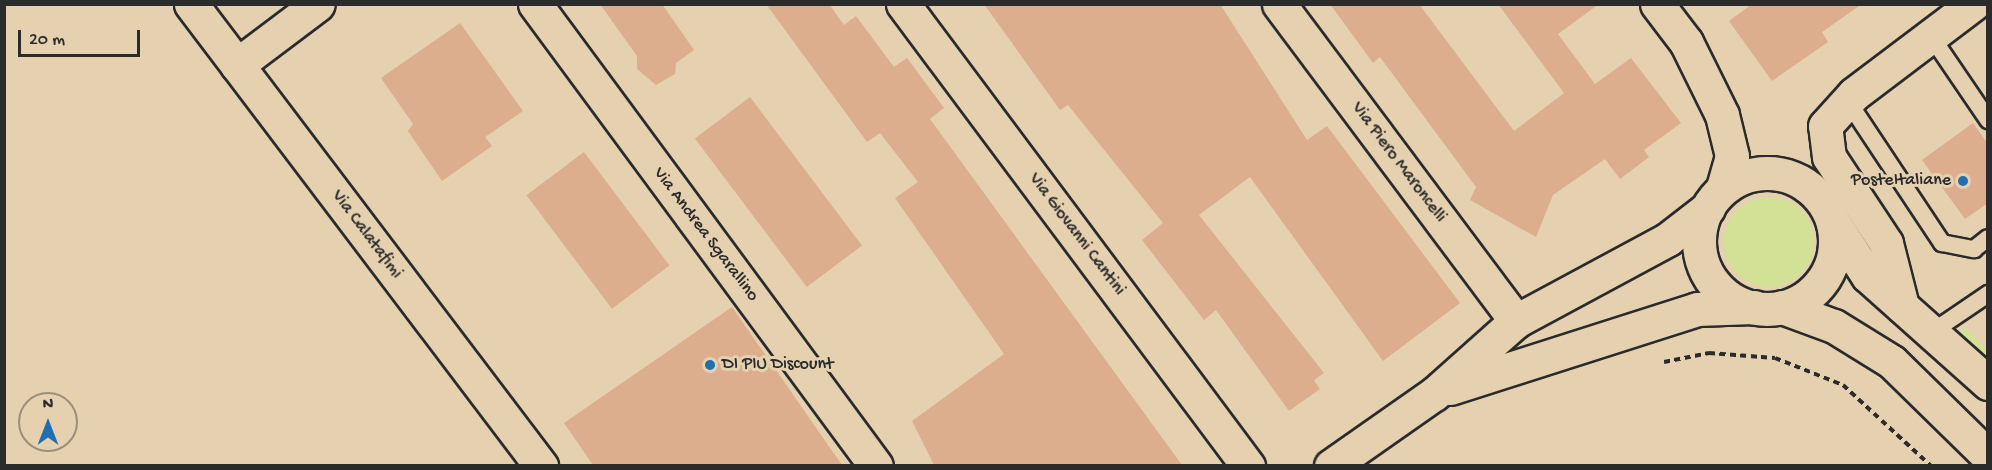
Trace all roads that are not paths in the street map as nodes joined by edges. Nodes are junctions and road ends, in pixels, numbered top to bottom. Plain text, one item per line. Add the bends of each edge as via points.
1 (191, 4) edge
2 (318, 4) edge
3 (535, 4) edge
4 (903, 4) edge
5 (1280, 4) edge
6 (1657, 4) edge
7 (1973, 4) edge
8 (1931, 36) junction
9 (237, 65) junction
10 (1847, 100) junction
11 (1988, 120) edge
12 (1716, 198) junction
13 (1833, 222) junction
14 (1988, 238) edge
15 (1988, 294) edge
16 (1902, 306) junction
17 (1768, 307) junction
18 (1516, 321) junction
19 (1932, 332) junction
20 (1988, 383) edge
21 (1434, 394) junction
22 (1988, 456) edge
23 (541, 465) edge
24 (876, 465) edge
25 (1248, 465) edge
26 (1330, 465) edge

1 - 9 street, Via Calatafimi
2 - 9 street
3 - 24 street, Via Andrea Sgarallino
4 - 25 street, Via Giovanni Cantini
5 - 18 street, Via Piero Maroncelli
6 - 12 street via 1686,42 1722,115 1732,156
7 - 8 street
8 - 10 street
8 - 11 lane
9 - 23 street, Via Calatafimi
10 - 14 lane via 1942,243 1974,249
10 - 16 street via 1825,126 1823,141 1886,243
12 - 13 street via 1765,172 1788,176 1816,194
12 - 17 street via 1700,227 1705,269 1717,287
12 - 18 street via 1668,239
13 - 16 street via 1854,260
13 - 17 street via 1835,245 1825,275 1802,299
15 - 19 lane
16 - 19 street
17 - 21 street via 1697,309
17 - 22 street via 1834,326 1892,362
18 - 21 street
19 - 20 street
21 - 26 street

